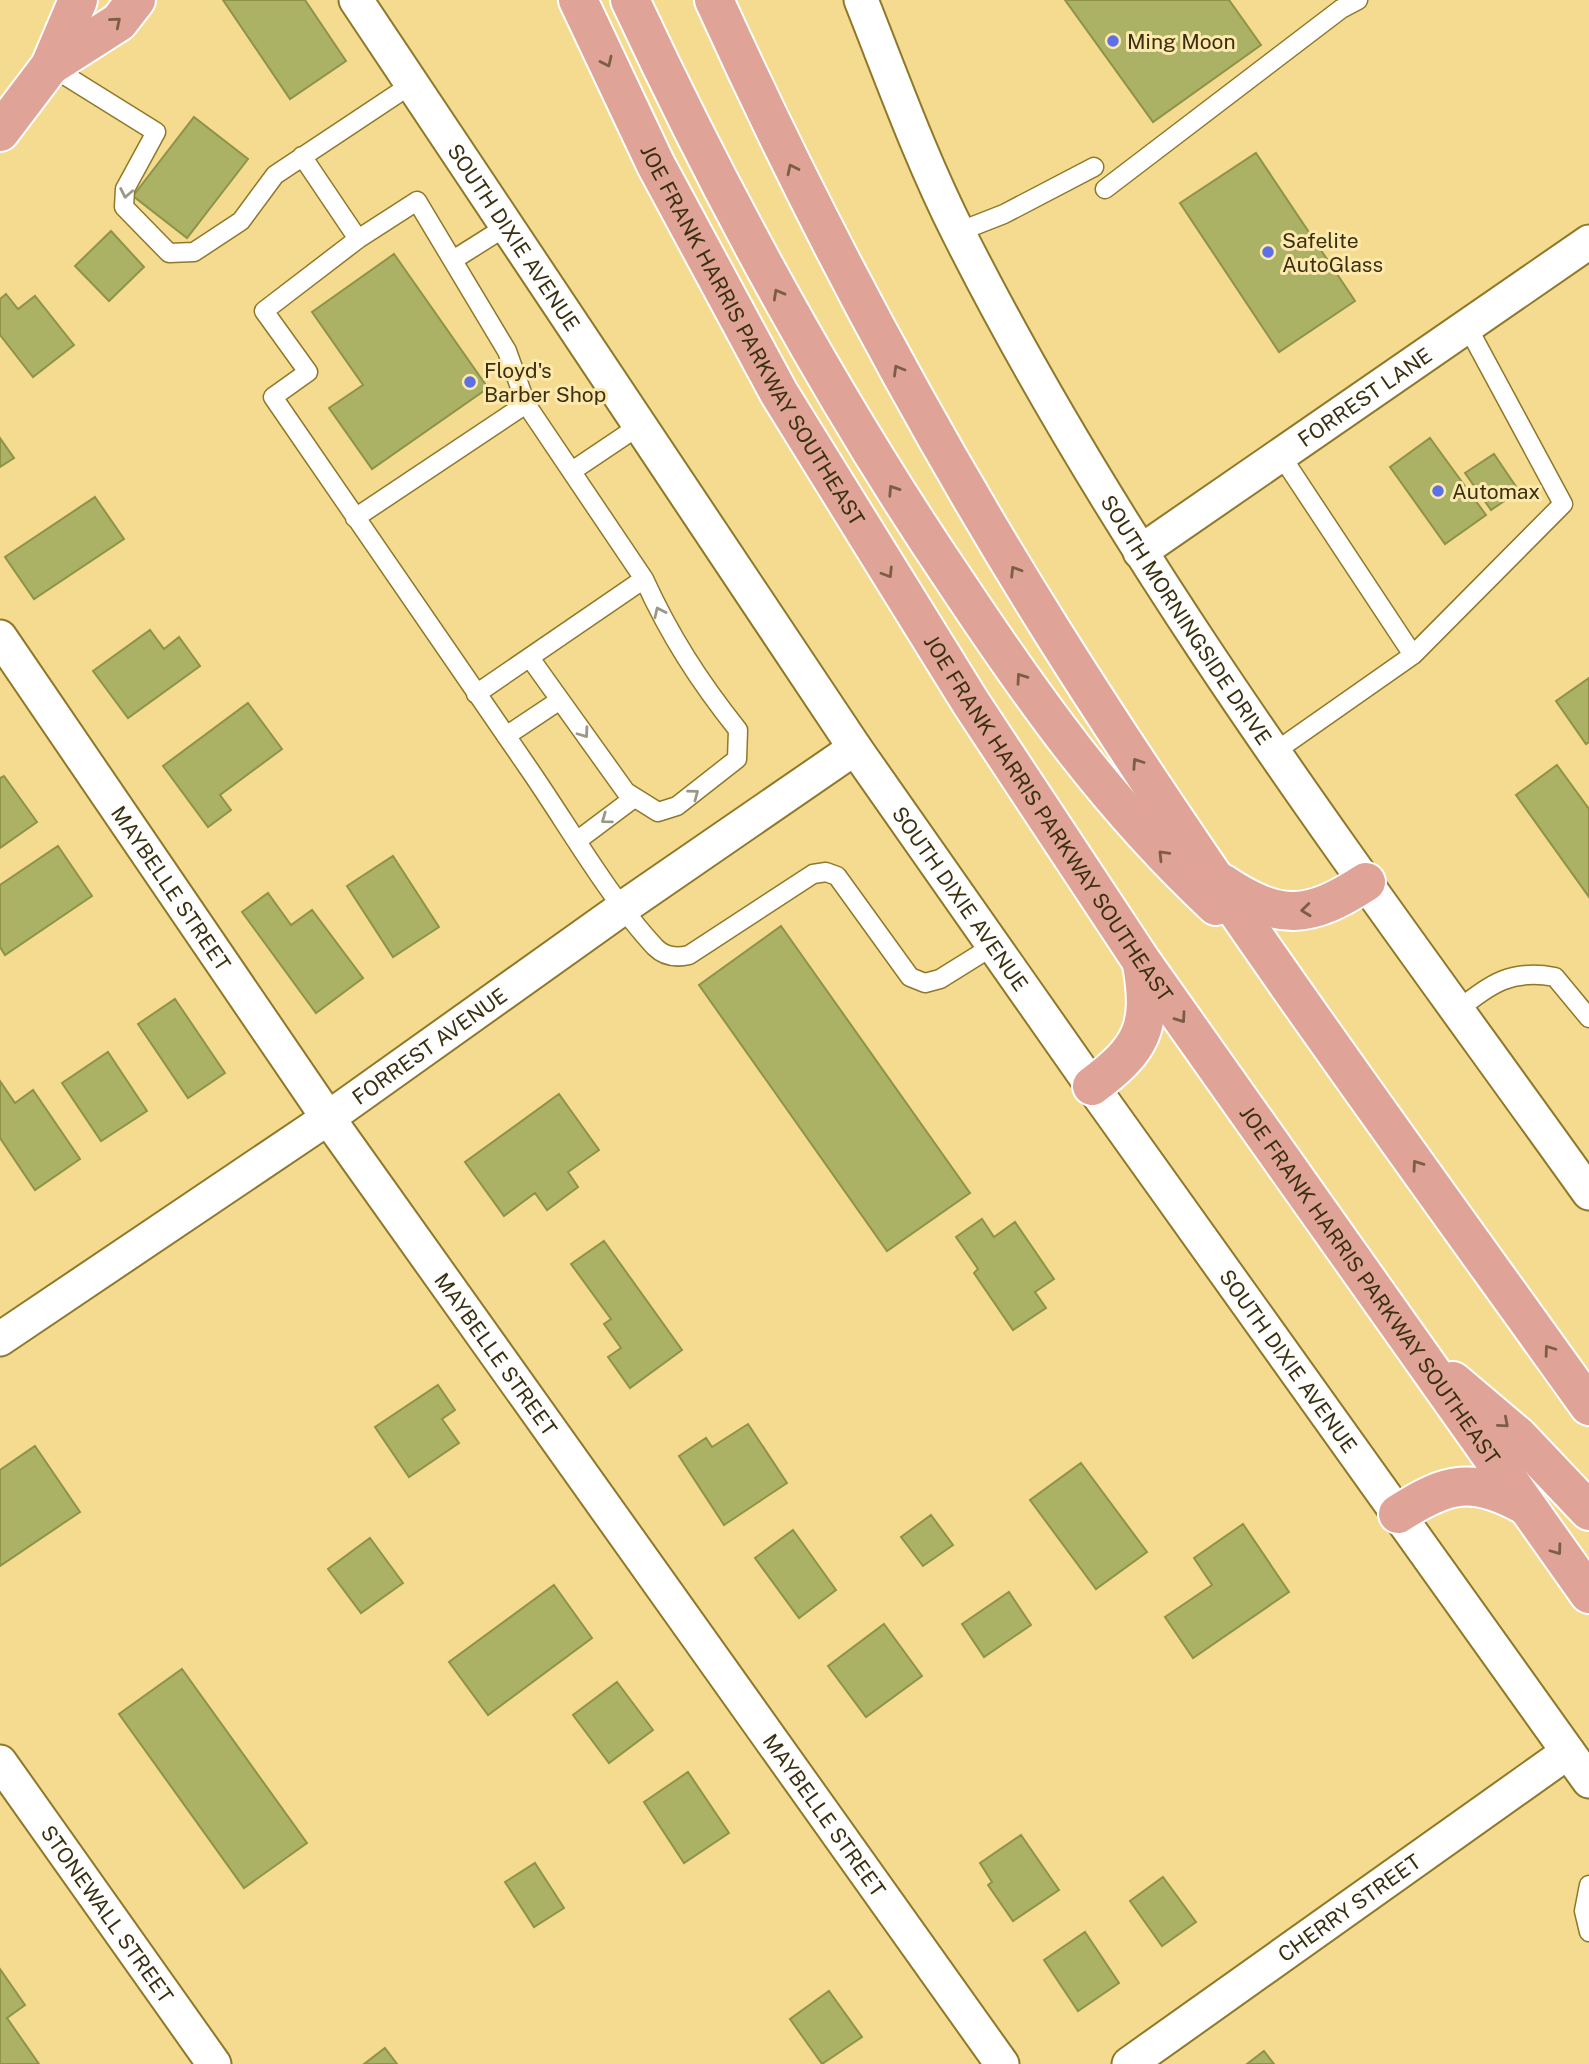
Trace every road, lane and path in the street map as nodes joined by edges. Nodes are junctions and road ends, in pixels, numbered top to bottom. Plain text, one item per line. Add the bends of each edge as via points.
1 (78, 0) edge
2 (136, 0) edge
3 (356, 0) edge
4 (578, 0) edge
5 (629, 0) edge
6 (714, 0) edge
7 (861, 0) edge
8 (1357, 0) edge
9 (50, 66) junction
10 (412, 84) junction
11 (0, 132) edge
12 (302, 156) junction
13 (1094, 167) dead end
14 (1105, 189) dead end
15 (508, 226) junction
16 (958, 232) junction
17 (358, 239) junction
18 (1589, 242) edge
19 (453, 260) junction
20 (1467, 326) junction
21 (526, 404) junction
22 (639, 426) junction
23 (1280, 454) junction
24 (572, 471) junction
25 (355, 518) junction
26 (1140, 552) junction
27 (644, 579) junction
28 (5, 654) edge
29 (1413, 655) junction
30 (530, 658) junction
31 (477, 694) junction
32 (560, 700) junction
33 (506, 736) junction
34 (855, 748) junction
35 (1276, 751) junction
36 (634, 799) junction
37 (578, 840) junction
38 (1218, 880) junction
39 (1366, 882) junction
40 (624, 906) junction
41 (993, 946) junction
42 (1267, 952) junction
43 (1142, 962) junction
44 (1458, 1010) junction
45 (1589, 1018) edge
46 (1091, 1086) junction
47 (328, 1118) junction
48 (1589, 1194) edge
49 (0, 1339) edge
50 (1413, 1349) junction
51 (1589, 1406) edge
52 (1526, 1506) junction
53 (1589, 1511) edge
54 (1398, 1514) junction
55 (1589, 1594) edge
56 (1568, 1752) junction
57 (0, 1762) edge
58 (1589, 1781) edge
59 (1589, 1885) edge
60 (1589, 1932) edge
61 (214, 2064) edge
62 (1002, 2064) edge
63 (1129, 2064) edge

1 - 9 main road
9 -> 2 main road via 119,22
3 - 10 street, SOUTH DIXIE AVENUE
4 -> 43 main road, JOE FRANK HARRIS PARKWAY SOUTHEAST via 656,165 779,393 963,692
42 -> 5 main road via 1168,861 1120,809 1023,682 902,504 770,280
38 -> 6 main road via 1053,633 919,408 806,198
7 - 16 street, SOUTH MORNINGSIDE DRIVE
8 - 14 lane
9 - 11 main road
9 -> 12 lane via 156,132 125,189 124,207 169,253 194,252 240,221 275,175
10 - 12 lane
10 - 15 street, SOUTH DIXIE AVENUE
12 - 17 lane
13 - 16 lane via 1004,214
15 - 19 lane
15 - 22 street, SOUTH DIXIE AVENUE
16 - 26 street, SOUTH MORNINGSIDE DRIVE via 1045,394
17 - 19 lane via 417,201
17 - 25 lane via 264,312 308,372 273,397
18 - 20 street, FORREST LANE
19 - 21 lane via 507,351
20 - 23 street, FORREST LANE
20 - 29 lane via 1563,504
21 - 24 lane
21 - 25 lane
22 - 24 lane
22 - 34 street, SOUTH DIXIE AVENUE
23 - 26 street, FORREST LANE
23 - 29 lane
24 - 27 lane
25 - 31 lane
26 - 35 street, SOUTH MORNINGSIDE DRIVE
27 - 30 lane
36 -> 27 lane via 658,812 677,806 737,759 740,745 738,730 668,632
28 - 47 street, MAYBELLE STREET
29 - 35 lane
30 - 31 lane
30 - 32 lane
31 - 33 lane
32 - 33 lane
32 -> 36 lane
33 - 37 lane
34 - 40 street, FORREST AVENUE
34 - 41 street, SOUTH DIXIE AVENUE
35 - 39 street, SOUTH MORNINGSIDE DRIVE
36 -> 37 lane
37 - 40 lane
39 -> 38 main road via 1336,902 1291,912 1242,897
38 - 42 main road
39 - 44 street, SOUTH MORNINGSIDE DRIVE
40 - 41 lane via 657,949 674,958 689,955 813,874 826,872 837,876 910,977 925,983 940,979
40 - 47 street, FORREST AVENUE
41 - 46 street, SOUTH DIXIE AVENUE
51 -> 42 main road
43 - 46 main road via 1147,1010 1142,1035 1128,1058
43 -> 50 main road, JOE FRANK HARRIS PARKWAY SOUTHEAST
44 - 45 lane via 1490,984 1530,972 1555,977
44 - 48 street, SOUTH MORNINGSIDE DRIVE
46 - 54 street, SOUTH DIXIE AVENUE
47 - 49 street, FORREST AVENUE
47 - 62 street, MAYBELLE STREET
50 - 52 main road, JOE FRANK HARRIS PARKWAY SOUTHEAST
50 -> 53 main road via 1518,1436
52 - 54 main road via 1502,1492 1462,1485 1431,1493
52 -> 55 main road, JOE FRANK HARRIS PARKWAY SOUTHEAST
54 - 56 street, SOUTH DIXIE AVENUE
56 - 58 street, SOUTH DIXIE AVENUE
56 - 63 street, CHERRY STREET
57 - 61 street, STONEWALL STREET
59 - 60 lane via 1584,1911

